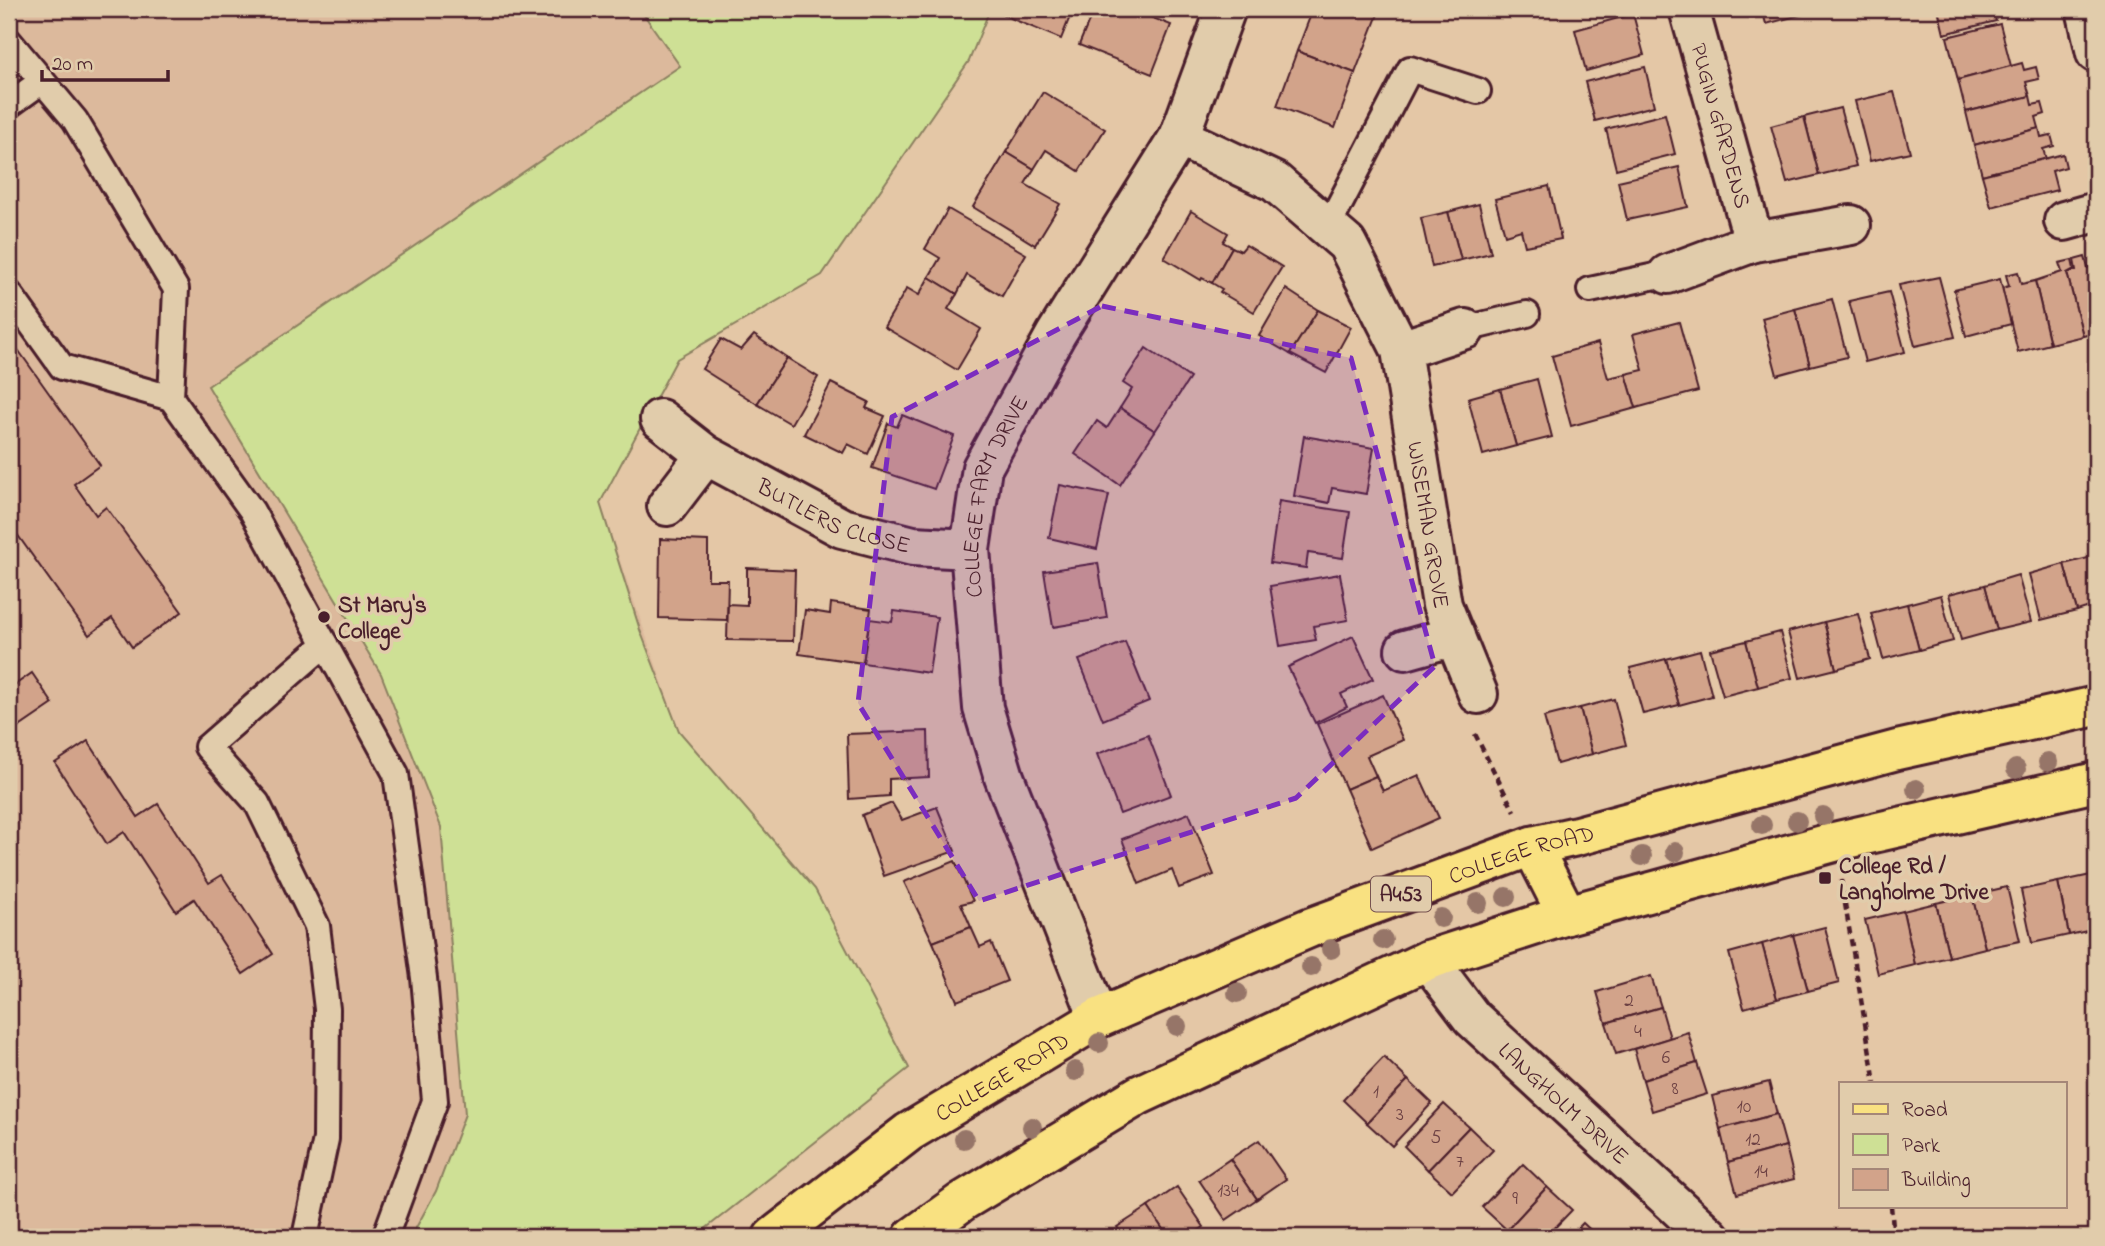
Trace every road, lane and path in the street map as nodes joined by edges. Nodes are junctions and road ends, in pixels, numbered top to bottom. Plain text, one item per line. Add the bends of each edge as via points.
1 (1226, 9) edge
2 (1689, 9) edge
3 (2086, 9) edge
4 (9, 41) edge
5 (2096, 53) edge
6 (42, 81) junction
7 (1478, 91) dead end
8 (9, 105) edge
9 (1179, 137) junction
10 (1851, 225) dead end
11 (1328, 228) junction
12 (1754, 243) junction
13 (1671, 273) joint
14 (1590, 290) dead end
15 (9, 293) edge
16 (1527, 314) dead end
17 (1465, 329) joint
18 (1401, 349) junction
19 (172, 398) junction
20 (660, 419) dead end
21 (706, 455) junction
22 (667, 506) dead end
23 (970, 549) junction
24 (1455, 636) junction
25 (325, 644) junction
26 (1405, 650) dead end
27 (1478, 694) joint
28 (2096, 706) edge
29 (2096, 782) edge
30 (1835, 842) junction
31 (1532, 846) junction
32 (1567, 915) junction
33 (1427, 960) junction
34 (1099, 1018) junction
35 (1875, 1082) edge
36 (1891, 1208) edge
37 (305, 1237) edge
38 (385, 1237) edge
39 (773, 1237) edge
40 (913, 1237) edge
41 (1710, 1237) edge
42 (1894, 1237) edge

1 - 9 street, COLLEGE FARM DRIVE
2 - 12 street, PUGIN GARDENS
3 - 5 street
4 - 6 lane
6 - 8 lane
6 - 19 lane via 75,120 176,289
7 - 11 lane via 1410,69
9 - 11 street, WISEMAN GROVE via 1275,182
9 - 23 street, COLLEGE FARM DRIVE via 1056,334 982,468
10 - 12 street
11 - 18 street, WISEMAN GROVE via 1347,244
12 - 13 street
13 - 14 lane
15 - 19 lane via 62,367
16 - 17 lane
17 - 18 street
18 - 24 street, WISEMAN GROVE via 1443,605
19 - 25 lane via 252,511
20 - 21 street, BUTLERS CLOSE
21 - 22 street
21 - 23 street, BUTLERS CLOSE via 842,528 913,545
23 - 34 street, COLLEGE FARM DRIVE via 983,708 1004,777
24 - 26 street
24 - 27 street, WISEMAN GROVE
25 - 37 lane via 207,747 257,803 317,926 327,1009 326,1139
25 - 38 lane via 396,774 424,978 435,1101
27 - 31 path via 1462,709
28 - 31 main road, COLLEGE ROAD / A453 via 1897,750
29 - 30 main road
30 - 32 main road
30 - 35 path
31 - 32 main road
31 - 34 main road, COLLEGE ROAD / A453 via 1309,928
32 - 33 main road
33 - 40 main road via 1139,1095 962,1200
33 - 41 street, LANGHOLM DRIVE via 1472,1018
34 - 39 main road, COLLEGE ROAD / A453 via 909,1132
36 - 42 path

